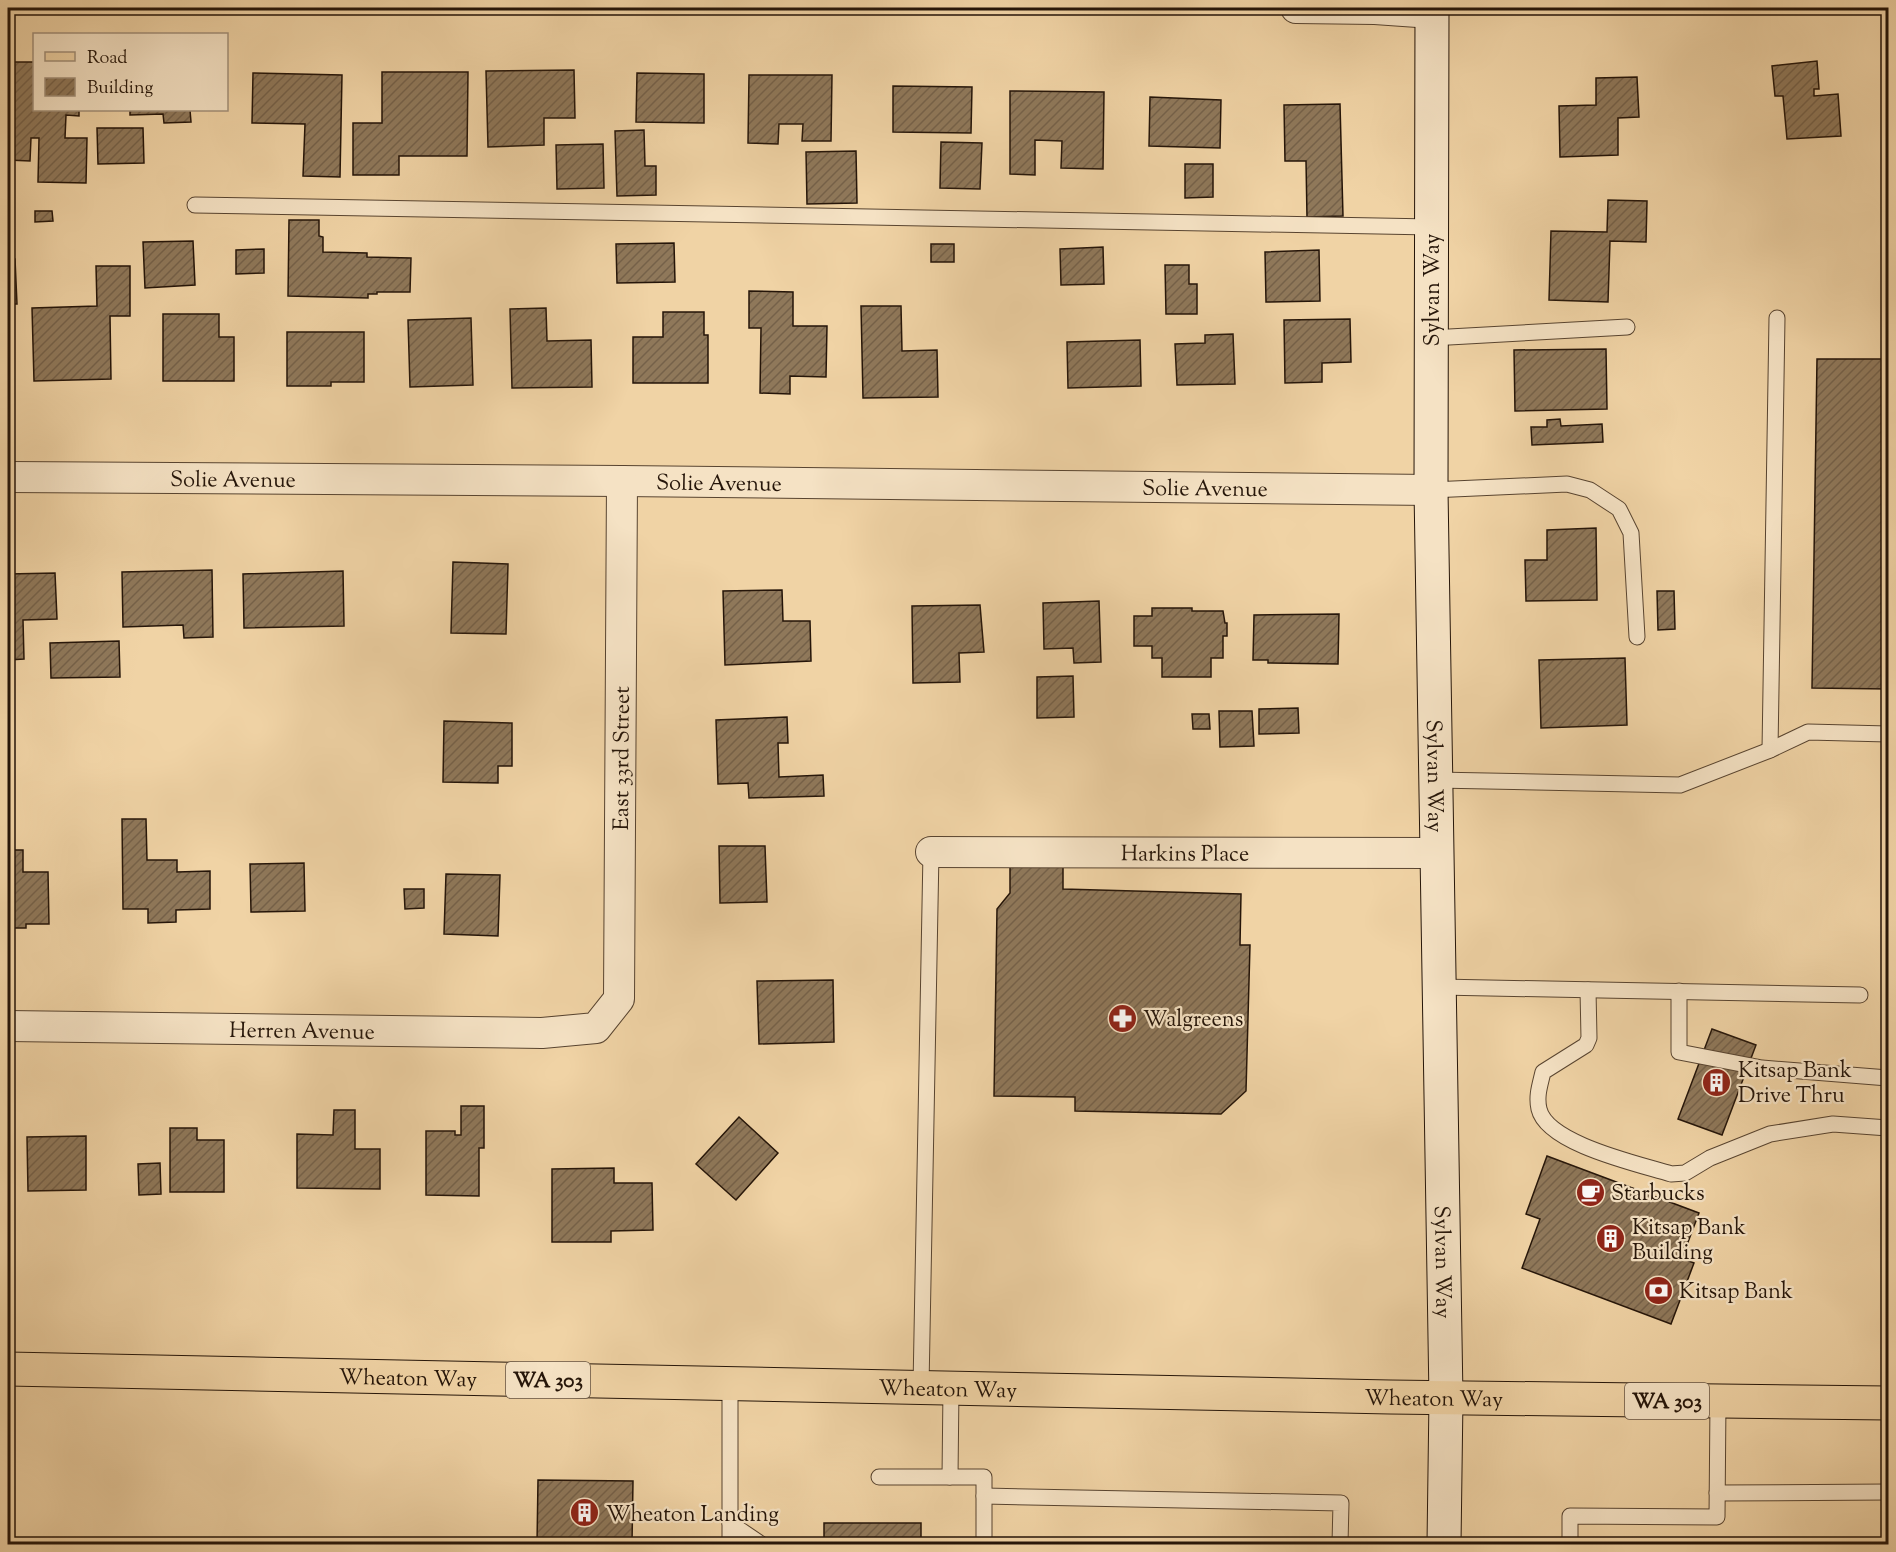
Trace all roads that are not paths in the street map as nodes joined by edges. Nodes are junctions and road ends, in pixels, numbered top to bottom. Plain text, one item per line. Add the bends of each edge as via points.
1 (1296, 8) edge
2 (1432, 10) edge
3 (195, 206) dead end
4 (1432, 227) junction
5 (1776, 318) dead end
6 (1626, 327) dead end
7 (1431, 338) junction
8 (8, 477) edge
9 (622, 481) junction
10 (1431, 490) junction
11 (1636, 637) dead end
12 (1888, 734) edge
13 (1770, 750) junction
14 (1436, 780) junction
15 (931, 852) joint
16 (1438, 853) junction
17 (1440, 987) junction
18 (1588, 990) junction
19 (1679, 991) junction
20 (1860, 995) dead end
21 (8, 1026) edge
22 (596, 1028) joint
23 (1888, 1078) edge
24 (1888, 1128) edge
25 (8, 1369) edge
26 (730, 1384) junction
27 (936, 1388) junction
28 (1446, 1398) junction
29 (1718, 1401) junction
30 (1888, 1403) edge
31 (879, 1477) dead end
32 (950, 1478) junction
33 (1888, 1492) edge
34 (1717, 1493) junction
35 (984, 1496) junction
36 (730, 1523) junction
37 (730, 1545) edge
38 (761, 1545) edge
39 (984, 1545) edge
40 (1340, 1545) edge
41 (1444, 1545) edge
42 (1570, 1545) edge

1 - 2 street
2 - 4 main road, Sylvan Way
3 - 4 lane
4 - 7 main road, Sylvan Way
5 - 13 lane
6 - 7 lane
7 - 10 main road, Sylvan Way
8 - 9 street, Solie Avenue
9 - 10 street, Solie Avenue
9 - 22 street, East 33rd Street via 619,999
10 - 11 lane via 1567,484 1590,490 1619,509 1631,532
10 - 14 main road, Sylvan Way
12 - 13 lane via 1808,732
13 - 14 lane via 1680,785
14 - 16 main road, Sylvan Way
15 - 16 street, Harkins Place
15 - 27 lane
16 - 17 main road, Sylvan Way
17 - 18 lane
17 - 28 main road, Sylvan Way
18 - 19 lane
18 - 24 lane via 1586,1045 1544,1072 1538,1090 1539,1110 1549,1126 1578,1144 1671,1174 1685,1173 1710,1158 1770,1134 1833,1124
19 - 20 lane
19 - 23 lane via 1679,1052 1762,1068
21 - 22 street, Herren Avenue via 542,1033
25 - 26 main road, Wheaton Way / WA 303
26 - 27 main road, Wheaton Way / WA 303
26 - 36 lane
27 - 28 main road, Wheaton Way / WA 303
27 - 32 lane
28 - 29 main road, Wheaton Way / WA 303
28 - 41 main road, Sylvan Way
29 - 30 main road, Wheaton Way / WA 303
29 - 34 lane
31 - 32 lane
32 - 35 lane via 984,1478
33 - 34 lane
34 - 42 lane via 1717,1517 1570,1516
35 - 39 lane
35 - 40 lane via 1341,1503
36 - 37 lane
36 - 38 lane

